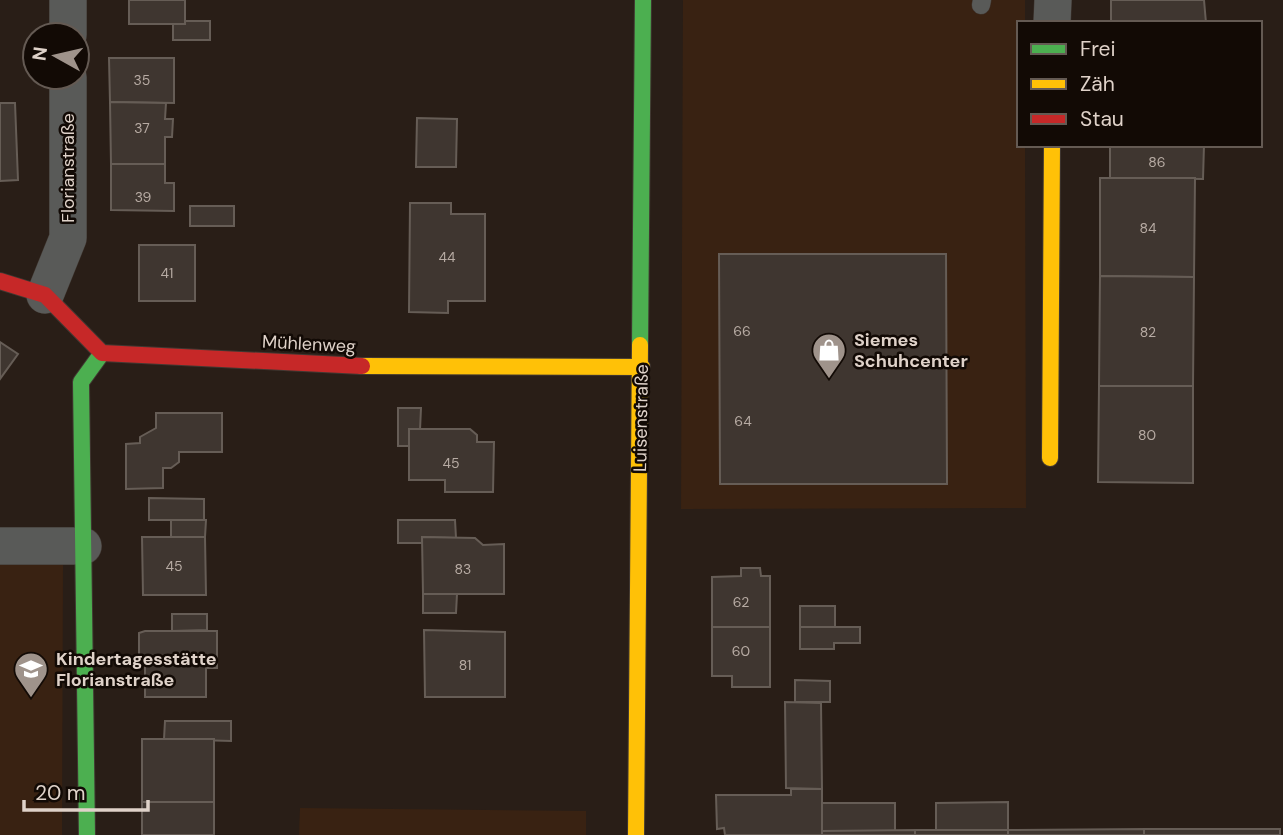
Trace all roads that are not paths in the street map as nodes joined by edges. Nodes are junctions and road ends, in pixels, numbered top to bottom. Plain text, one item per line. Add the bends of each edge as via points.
1 (68, 0) edge
2 (643, 0) edge
3 (1053, 0) edge
4 (68, 21) edge
5 (1052, 21) edge
6 (68, 91) edge
7 (1052, 147) edge
8 (0, 281) edge
9 (45, 295) junction
10 (102, 353) junction
11 (642, 367) junction
12 (1050, 458) dead end
13 (0, 546) edge
14 (83, 546) junction
15 (87, 835) edge
16 (636, 835) edge

1 - 4 street
2 - 11 street, Luisenstraße
3 - 5 street
6 - 9 street, Florianstraße via 68,238
7 - 12 street
8 - 9 street
9 - 10 street
10 - 11 street, Mühlenweg via 366,366
10 - 14 street via 81,382
11 - 16 street, Luisenstraße
13 - 14 street
14 - 15 street

